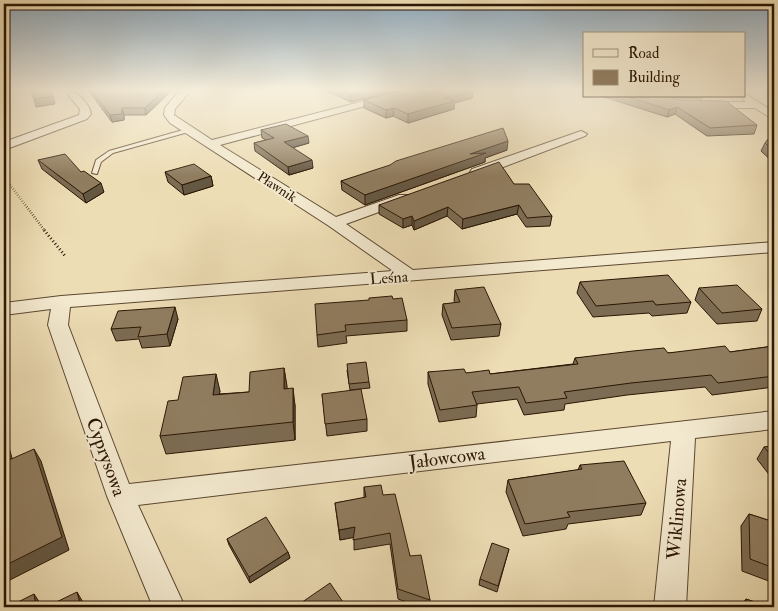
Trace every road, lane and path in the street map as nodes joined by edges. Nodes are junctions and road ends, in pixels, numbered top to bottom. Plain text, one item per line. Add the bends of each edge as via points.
1 (79, 119) edge
2 (172, 119) edge
3 (309, 119) edge
4 (190, 130) junction
5 (581, 134) dead end
6 (210, 144) junction
7 (4, 146) edge
8 (94, 173) dead end
9 (4, 177) edge
10 (462, 177) edge
11 (416, 193) edge
12 (334, 223) junction
13 (774, 247) edge
14 (66, 257) dead end
15 (411, 276) junction
16 (61, 302) junction
17 (4, 308) edge
18 (774, 420) edge
19 (684, 430) junction
20 (120, 496) junction
21 (169, 607) edge
22 (670, 607) edge

1 - 7 street
2 - 4 street, Pławnik
3 - 6 street
4 - 6 street, Pławnik
4 - 8 lane via 111,152 98,161
5 - 10 street
6 - 12 street, Pławnik
9 - 14 path
11 - 12 street
12 - 15 street, Pławnik
13 - 15 street, Leśna
15 - 16 street, Leśna
16 - 17 street, Leśna
16 - 20 street, Cyprysowa via 58,325
18 - 19 street, Jałowcowa
19 - 20 street, Jałowcowa
19 - 22 street, Wiklinowa
20 - 21 street, Cyprysowa

